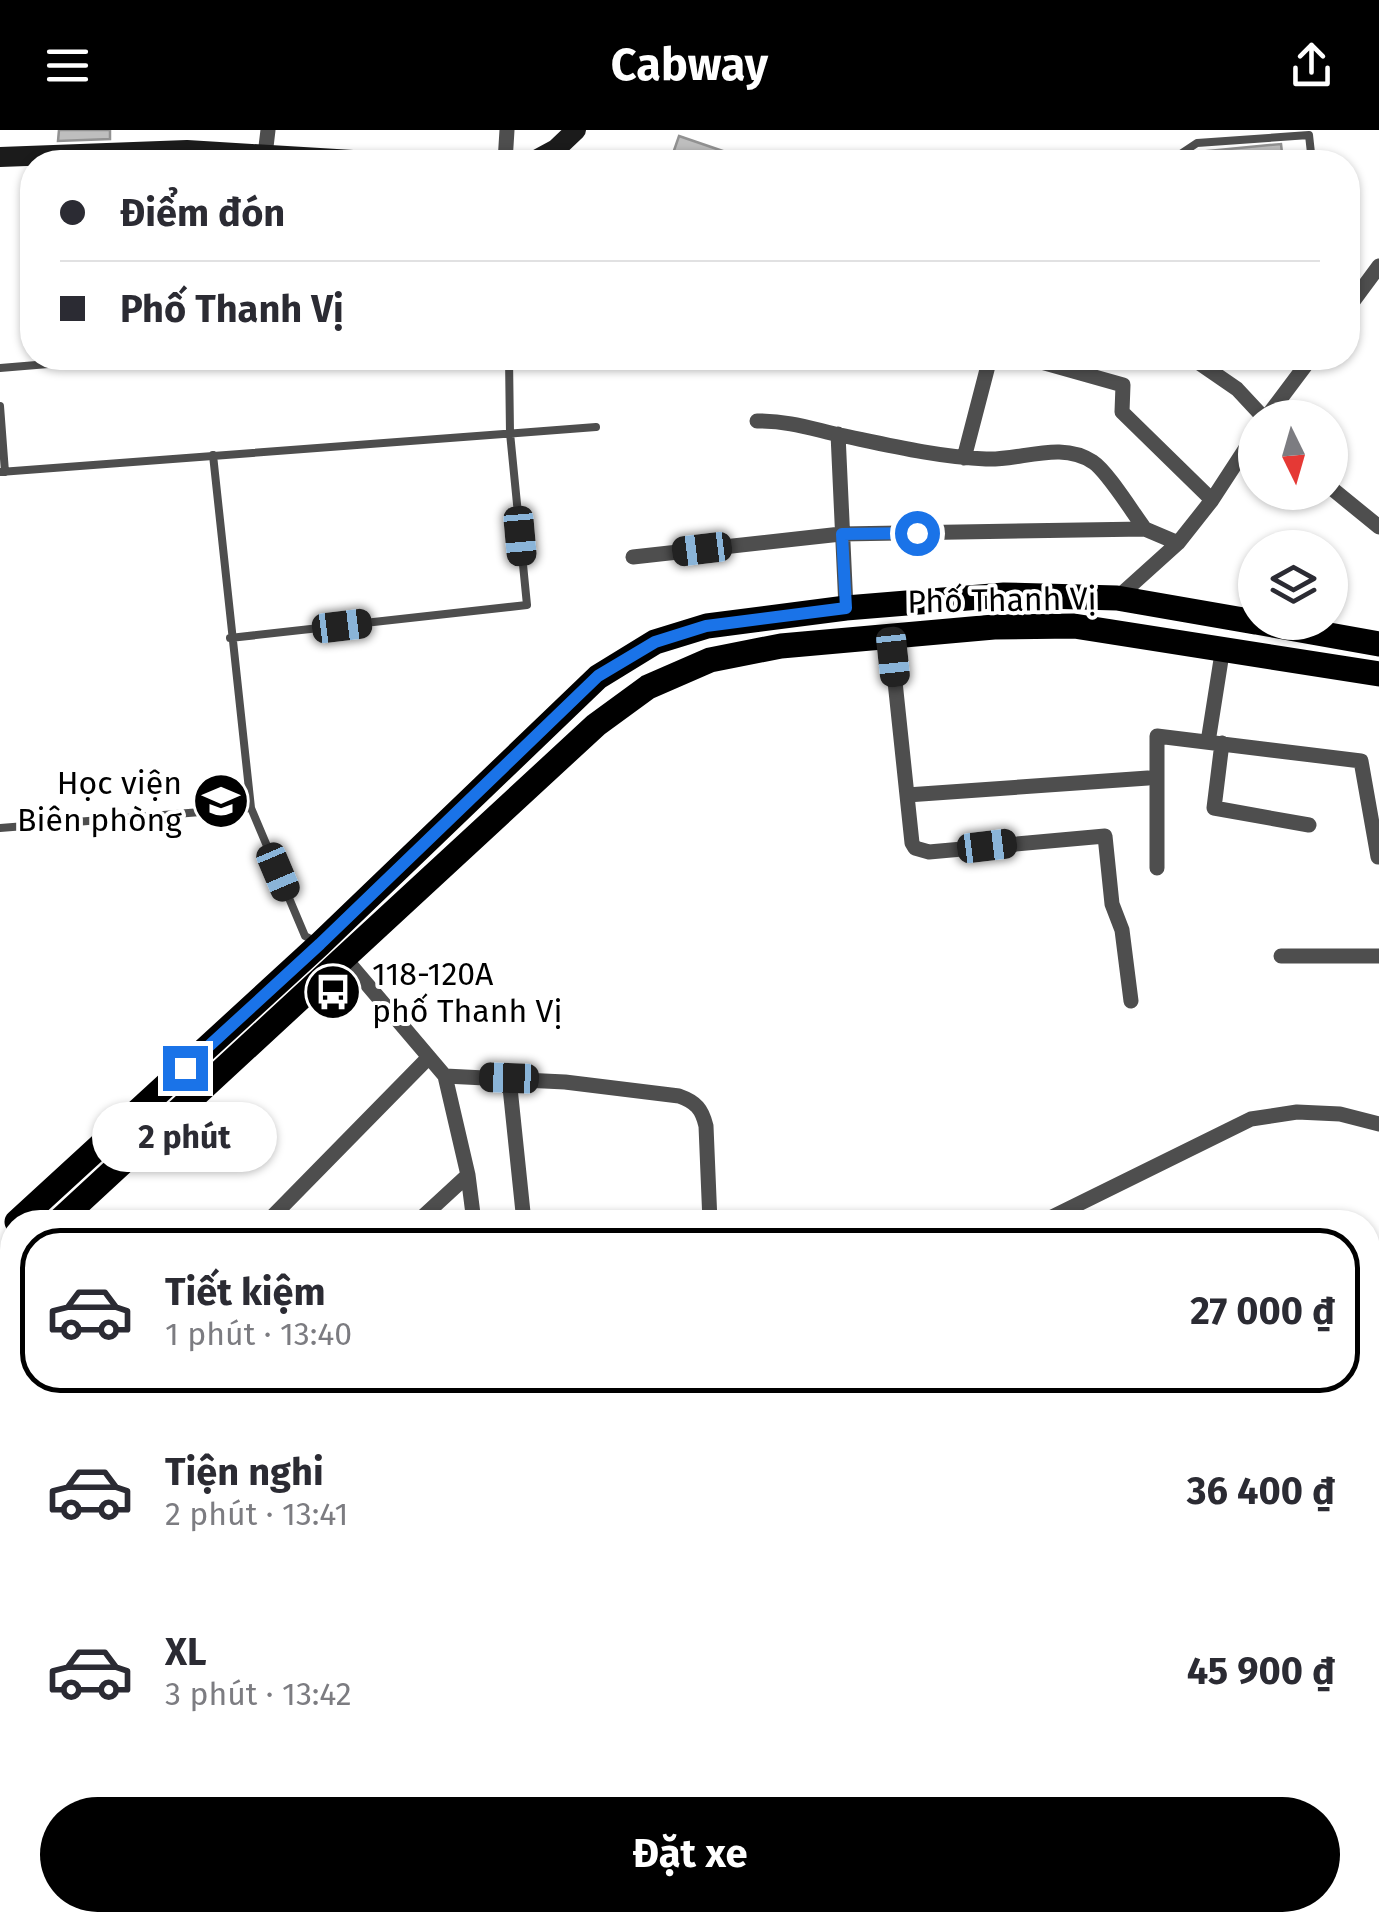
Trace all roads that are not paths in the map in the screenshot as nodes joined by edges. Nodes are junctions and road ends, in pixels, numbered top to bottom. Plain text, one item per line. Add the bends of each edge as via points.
1 (576, 130) edge
2 (556, 150) edge
3 (1188, 150) edge
4 (1311, 150) edge
5 (1379, 266) edge
6 (1360, 292) edge
7 (509, 370) edge
8 (987, 370) edge
9 (1093, 370) edge
10 (1209, 370) edge
11 (1301, 370) edge
12 (1248, 400) edge
13 (1278, 400) edge
14 (0, 406) edge
15 (757, 421) dead end
16 (596, 428) dead end
17 (510, 434) junction
18 (838, 434) junction
19 (213, 455) junction
20 (964, 458) junction
21 (1238, 460) edge
22 (2, 472) edge
23 (1212, 500) junction
24 (1348, 502) edge
25 (1379, 527) edge
26 (1145, 529) junction
27 (842, 534) junction
28 (1178, 543) junction
29 (633, 557) dead end
30 (1117, 598) junction
31 (846, 608) junction
32 (1238, 619) edge
33 (890, 634) junction
34 (230, 638) junction
35 (1348, 638) edge
36 (1379, 644) edge
37 (1223, 647) junction
38 (1379, 674) edge
39 (1215, 743) junction
40 (1148, 778) dead end
41 (908, 795) junction
42 (251, 808) junction
43 (1309, 825) dead end
44 (0, 828) edge
45 (1378, 857) edge
46 (1157, 868) dead end
47 (331, 950) junction
48 (1281, 956) dead end
49 (1379, 956) edge
50 (1131, 1000) dead end
51 (429, 1057) junction
52 (445, 1076) junction
53 (509, 1078) junction
54 (1379, 1124) edge
55 (468, 1175) junction
56 (34, 1210) edge
57 (70, 1210) edge
58 (279, 1210) edge
59 (430, 1210) edge
60 (472, 1210) edge
61 (523, 1210) edge
62 (710, 1210) edge
63 (1066, 1210) edge

1 - 2 main road
3 - 4 lane via 1198,143 1309,135
5 - 6 street
7 - 17 lane
8 - 20 street
9 - 23 street via 1123,385 1122,412
10 - 12 street
11 - 13 street
14 - 22 lane
15 - 18 street
16 - 17 lane
17 - 19 lane
17 - 34 lane via 527,605
18 - 20 street
18 - 27 street
19 - 22 lane
19 - 34 lane
20 - 26 street via 1056,452 1094,462
21 - 23 street
23 - 28 street
24 - 25 street
26 - 27 street
26 - 28 street
27 - 29 street
27 - 31 street
28 - 30 street
30 - 31 main road, Phố Thanh Vị via 1004,595
30 - 32 main road, Phố Thanh Vị
31 - 47 main road, Phố Thanh Vị via 706,626 655,642 598,676
33 - 37 main road, Phố Thanh Vị via 1074,626
33 - 41 street
33 - 47 main road, Phố Thanh Vị via 710,660 648,687
34 - 42 lane
35 - 36 main road, Phố Thanh Vị
37 - 38 main road, Phố Thanh Vị
37 - 39 street
39 - 43 street via 1214,808
39 - 45 street via 1362,762
39 - 46 street via 1157,736
40 - 41 street
41 - 50 street via 912,843 920,852 1105,836
42 - 44 lane
42 - 47 lane via 305,936
47 - 51 street
47 - 56 main road, Phố Thanh Vị
47 - 57 main road, Phố Thanh Vị
48 - 49 street
51 - 52 street
51 - 58 street
52 - 53 street
52 - 55 street
53 - 61 street
53 - 62 street via 694,1101 706,1126
54 - 63 street via 1297,1112 1251,1119
55 - 59 street
55 - 60 street

